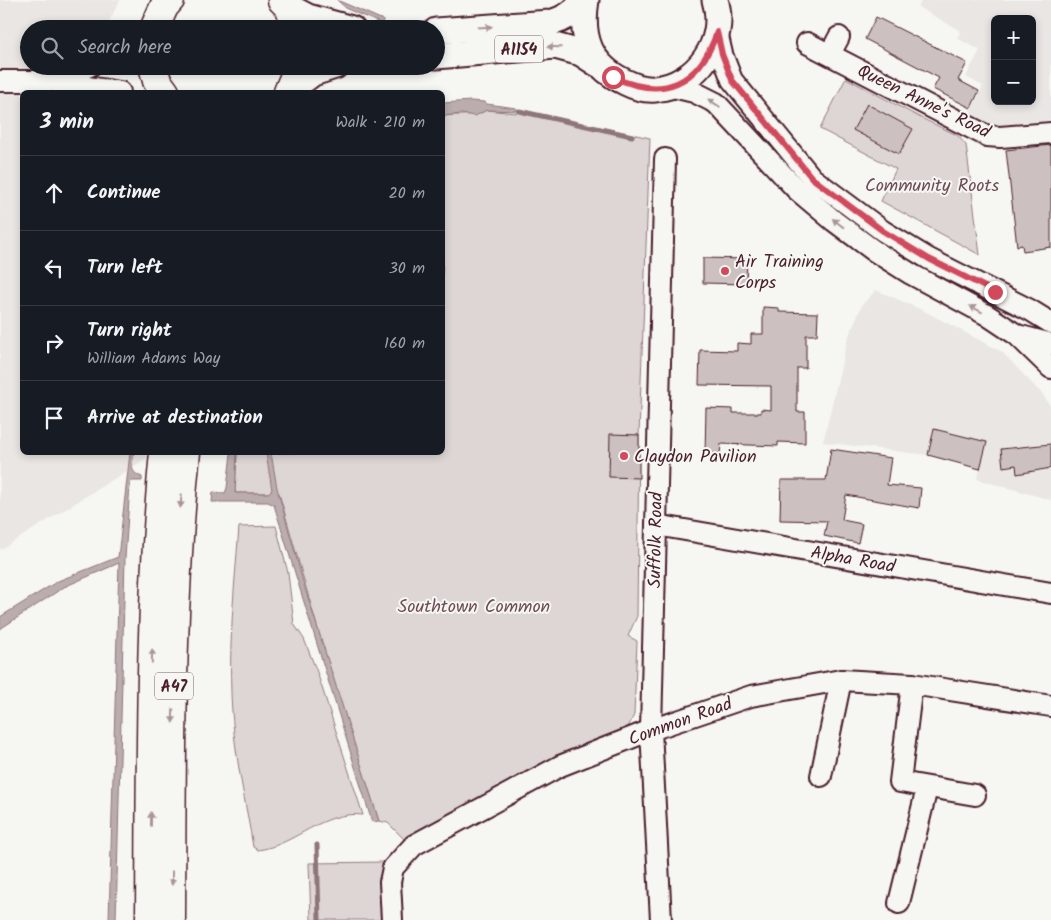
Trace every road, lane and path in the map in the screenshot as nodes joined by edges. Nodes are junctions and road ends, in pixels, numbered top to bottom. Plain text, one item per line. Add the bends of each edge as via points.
1 (585, 0) edge
2 (718, 2) edge
3 (290, 12) edge
4 (319, 20) edge
5 (445, 30) edge
6 (717, 32) junction
7 (806, 43) dead end
8 (445, 55) edge
9 (598, 64) junction
10 (65, 75) edge
11 (156, 75) edge
12 (296, 75) edge
13 (310, 75) edge
14 (0, 80) edge
15 (49, 81) junction
16 (669, 86) junction
17 (107, 90) edge
18 (163, 90) edge
19 (290, 90) edge
20 (292, 90) edge
21 (1051, 133) edge
22 (665, 159) dead end
23 (1051, 323) edge
24 (1017, 335) junction
25 (1051, 344) edge
26 (1051, 368) edge
27 (164, 455) edge
28 (186, 455) edge
29 (656, 525) junction
30 (1051, 593) edge
31 (841, 680) junction
32 (912, 684) junction
33 (1051, 706) edge
34 (651, 730) junction
35 (821, 776) dead end
36 (927, 788) junction
37 (975, 795) dead end
38 (899, 903) dead end
39 (150, 920) edge
40 (171, 920) edge
41 (392, 920) edge
42 (661, 920) edge

5 -> 1 main road, A1154 via 562,20
1 - 9 main road, A1154 via 582,21 585,36
2 - 6 main road, A1154
3 - 4 main road
6 - 16 main road, A1154 via 701,65
6 - 23 street via 732,80 812,178 883,231
7 - 21 street, Queen Anne's Road via 834,45 987,136 1000,138
9 -> 8 main road, A1154 via 581,53 555,46
9 - 16 main road, A1154 via 613,77 632,85 652,89
10 - 15 street
11 - 18 highway
12 - 19 highway
13 - 20 main road
14 - 15 street
15 - 17 street
24 -> 16 street via 874,250 796,189 716,103 694,92
22 - 29 street, Suffolk Road
24 - 25 street
24 - 26 street
39 -> 27 highway, A47 via 152,650
28 -> 40 highway, A47 via 174,637
29 - 30 street, Alpha Road
29 - 34 street, Suffolk Road
31 - 32 street, Common Road
31 - 34 street, Common Road via 751,696
31 - 35 street
32 - 33 street, Common Road
32 - 36 street via 900,782
34 - 41 street, Common Road via 560,766 414,845 393,868 390,882
34 - 42 street, Suffolk Road
36 - 37 street
36 - 38 street

